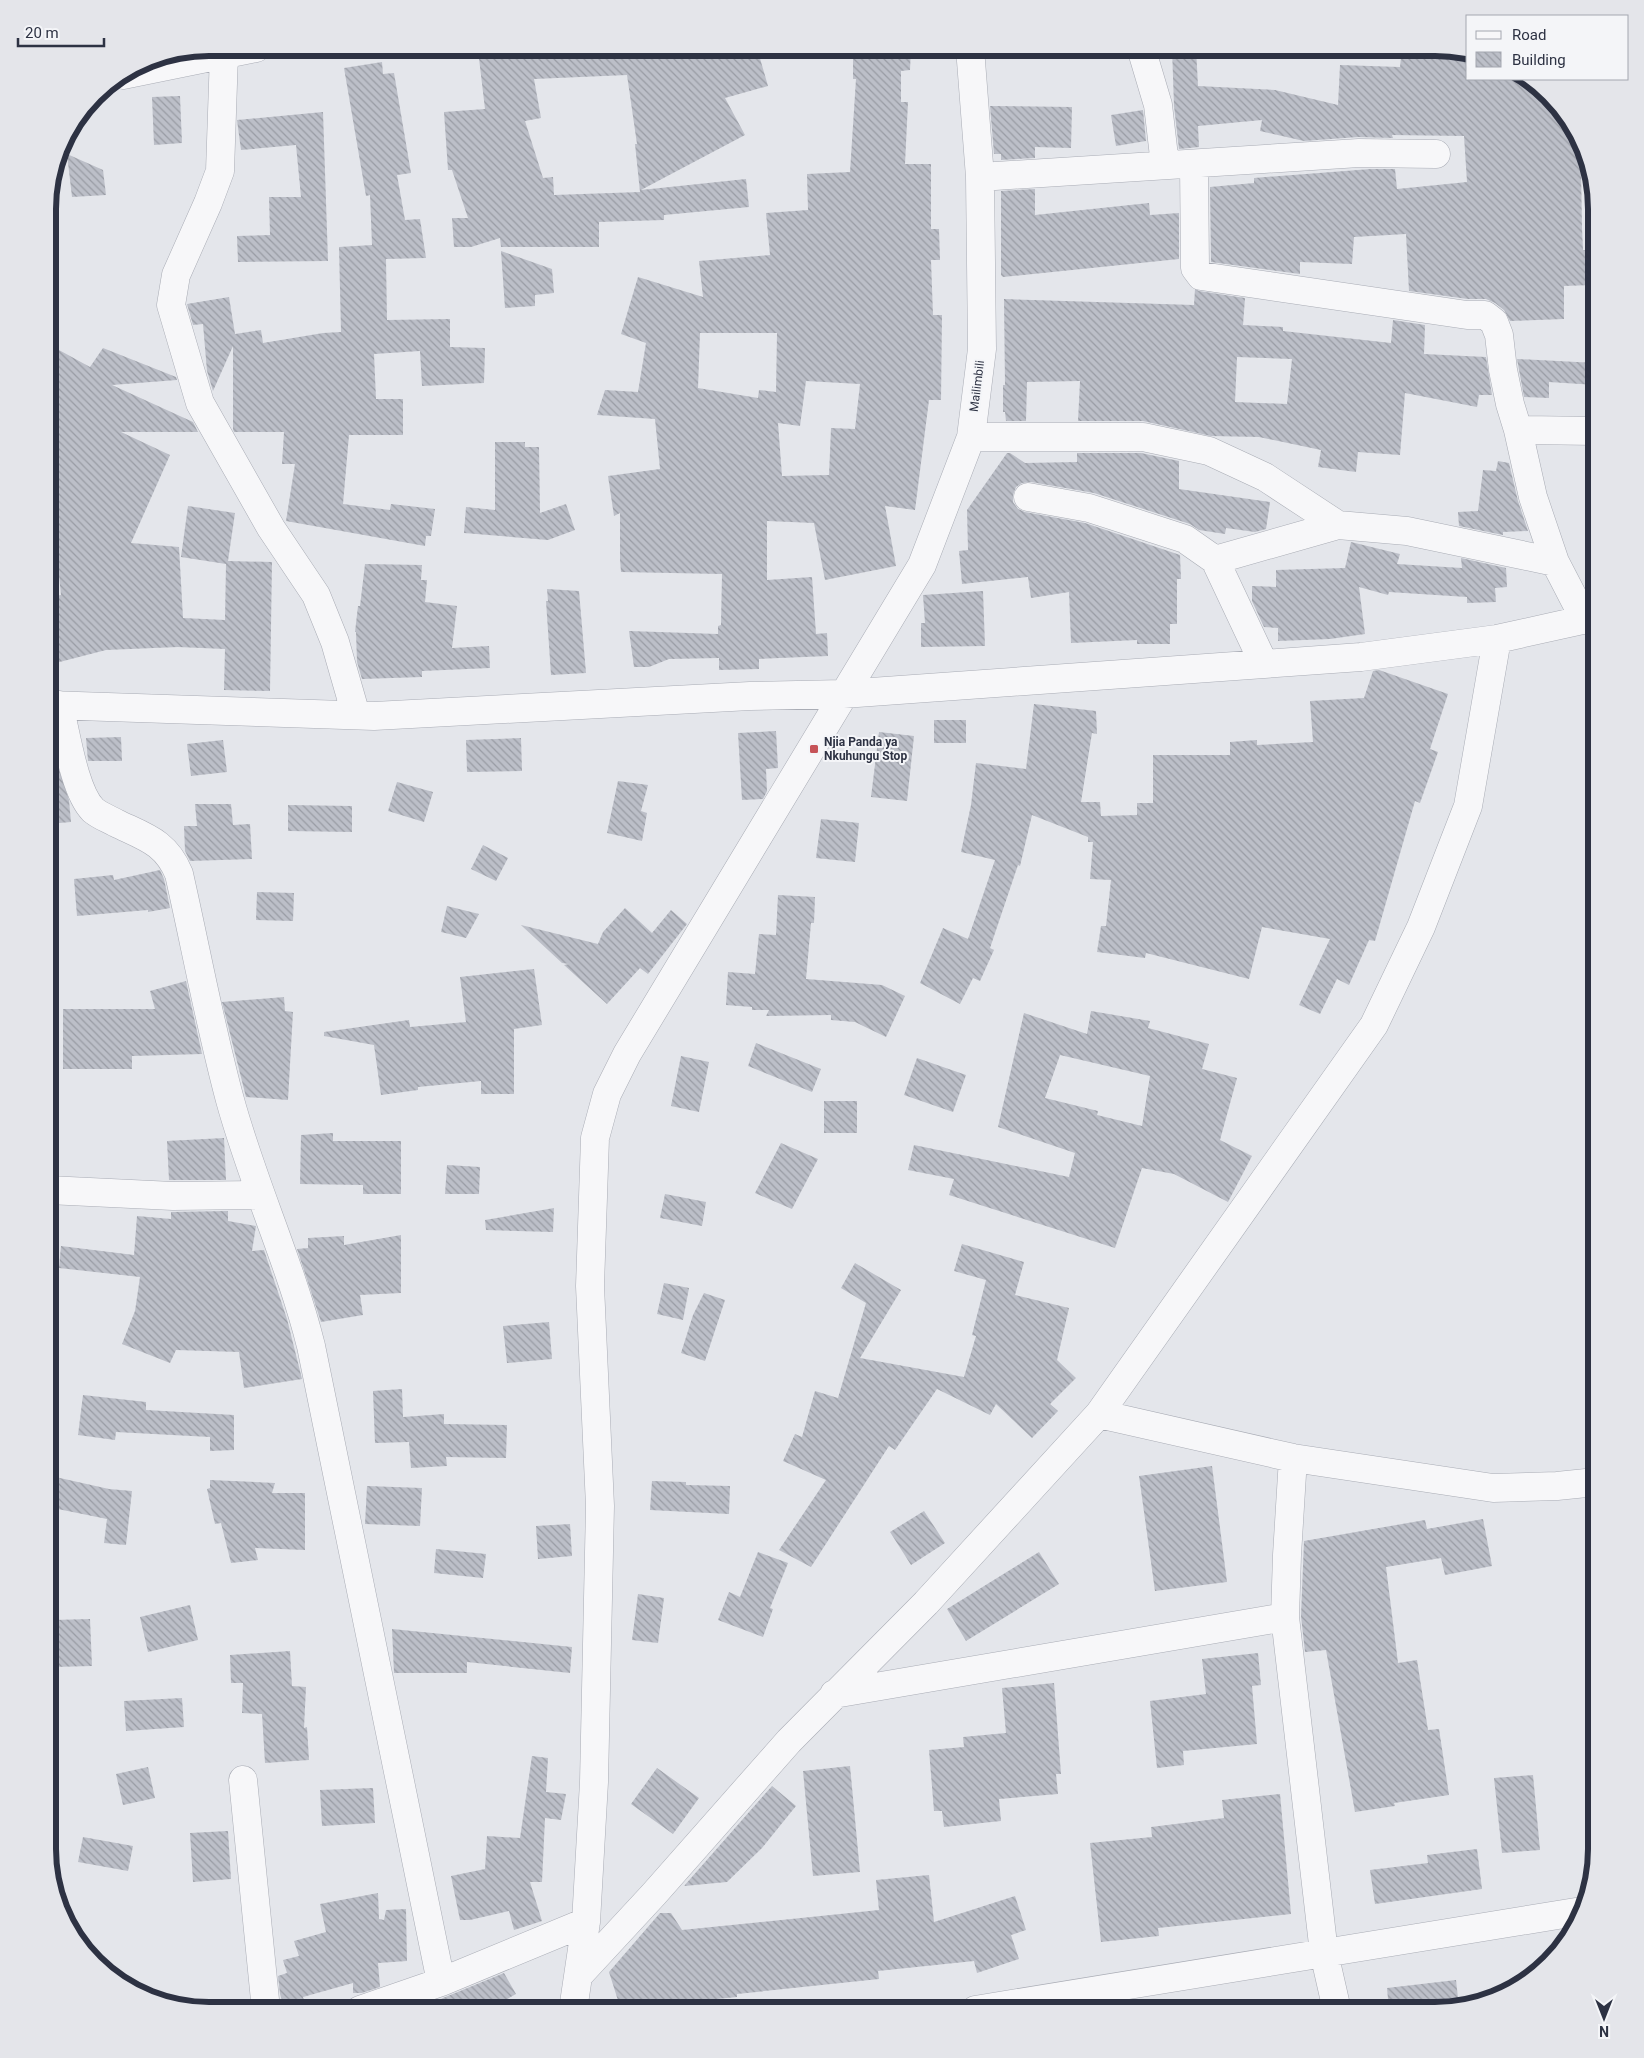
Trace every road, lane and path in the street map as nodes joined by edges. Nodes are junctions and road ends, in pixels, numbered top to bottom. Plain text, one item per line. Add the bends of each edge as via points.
1 (214, 56) edge
2 (224, 56) edge
3 (971, 57) edge
4 (1144, 57) edge
5 (147, 70) edge
6 (1436, 154) dead end
7 (1194, 164) junction
8 (1165, 166) junction
9 (980, 177) junction
10 (1518, 430) junction
11 (1588, 431) edge
12 (971, 437) junction
13 (1028, 497) dead end
14 (1338, 525) junction
15 (1215, 560) junction
16 (1555, 562) junction
17 (1588, 614) edge
18 (1588, 620) edge
19 (1497, 640) junction
20 (1264, 664) junction
21 (843, 694) junction
22 (57, 705) edge
23 (57, 714) edge
24 (356, 715) junction
25 (56, 1190) edge
26 (261, 1195) junction
27 (1099, 1414) junction
28 (1293, 1458) junction
29 (1588, 1483) edge
30 (1285, 1617) junction
31 (834, 1694) junction
32 (243, 1780) dead end
33 (1574, 1912) edge
34 (586, 1922) junction
35 (1324, 1953) junction
36 (579, 1975) junction
37 (441, 1982) junction
38 (265, 2002) edge
39 (383, 2002) edge
40 (574, 2002) edge
41 (1046, 2002) edge
42 (1334, 2002) edge

1 - 5 street
2 - 24 street via 220,171 176,275 172,305 200,403 271,528 316,595
3 - 9 street, Mailimbili
4 - 8 street via 1158,105
6 - 7 street via 1359,152
7 - 8 street
7 - 10 street via 1195,268 1201,276 1485,316 1494,322 1499,335 1503,370
8 - 9 street
9 - 12 street, Mailimbili via 982,348
10 - 11 street
10 - 16 street via 1533,497
12 - 14 street via 1143,437 1209,451 1265,477
12 - 21 street, Mailimbili via 922,565
13 - 15 street via 1089,508 1184,539
14 - 15 street
14 - 16 street via 1407,531
15 - 20 street
16 - 17 street
18 - 19 street
19 - 20 street via 1361,657
19 - 27 street via 1468,806 1421,926 1374,1025
20 - 21 street
21 - 24 street
21 - 34 street, Mailimbili via 627,1054 608,1094 595,1138 590,1286 600,1506 594,1782
22 - 24 street
23 - 26 street via 86,800 103,817 156,843 173,859 230,1100
25 - 26 street via 173,1196
26 - 37 street via 311,1346
27 - 28 street
27 - 31 street via 926,1603
28 - 29 street via 1492,1488
28 - 30 street
30 - 31 street
30 - 35 street
31 - 36 street
32 - 38 street
33 - 35 street
34 - 36 street, Mailimbili
34 - 37 street
35 - 41 street
35 - 42 street
36 - 40 street, Mailimbili
37 - 39 street

